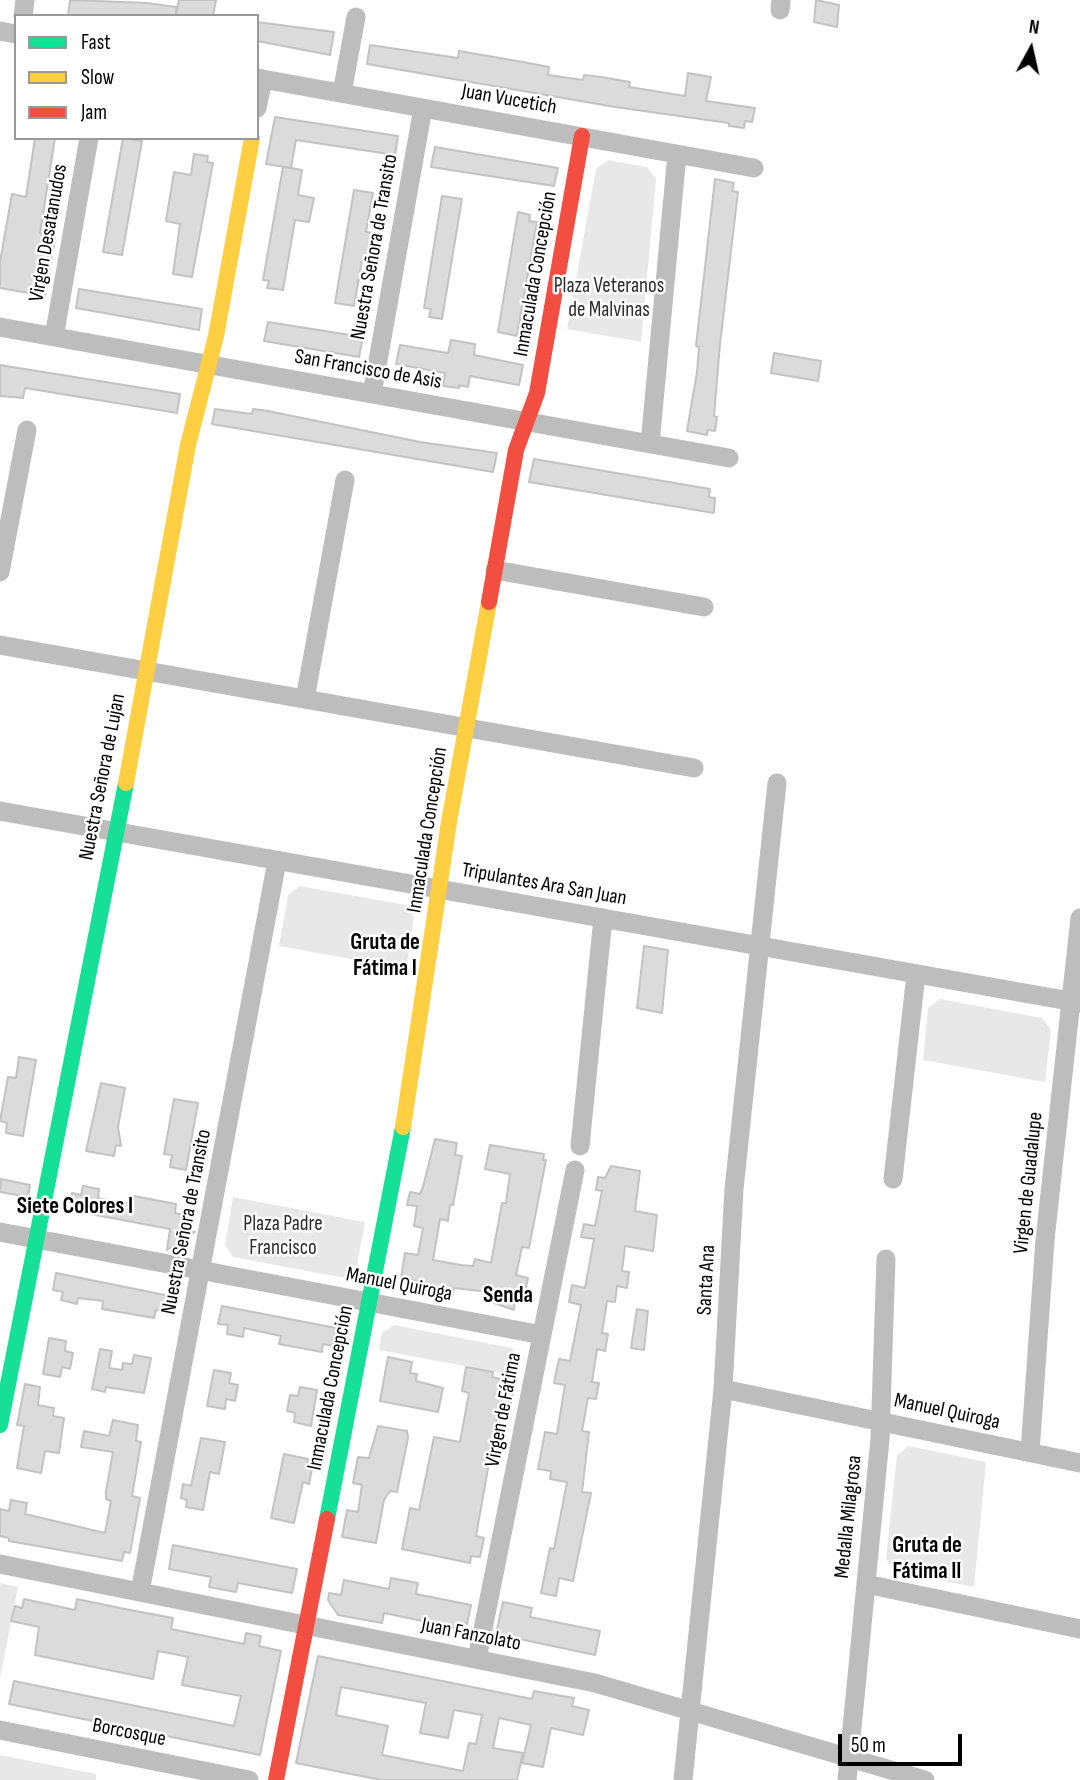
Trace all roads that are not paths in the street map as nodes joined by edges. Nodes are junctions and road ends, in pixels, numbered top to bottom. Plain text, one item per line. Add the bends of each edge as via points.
1 (356, 17) dead end
2 (260, 78) edge
3 (342, 93) junction
4 (423, 108) junction
5 (582, 136) junction
6 (89, 140) edge
7 (252, 140) edge
8 (677, 154) junction
9 (754, 168) dead end
10 (0, 327) edge
11 (54, 337) junction
12 (208, 364) junction
13 (372, 394) junction
14 (526, 422) junction
15 (27, 430) dead end
16 (650, 444) junction
17 (729, 458) dead end
18 (345, 480) dead end
19 (495, 570) junction
20 (0, 572) edge
21 (704, 607) dead end
22 (0, 645) edge
23 (147, 671) junction
24 (305, 699) junction
25 (466, 728) junction
26 (694, 768) dead end
27 (777, 783) dead end
28 (0, 811) edge
29 (116, 832) junction
30 (277, 861) junction
31 (439, 889) junction
32 (603, 918) junction
33 (1080, 918) edge
34 (760, 946) junction
35 (916, 974) junction
36 (1075, 1002) edge
37 (580, 1146) dead end
38 (575, 1170) dead end
39 (893, 1180) dead end
40 (0, 1231) edge
41 (35, 1238) junction
42 (886, 1259) dead end
43 (201, 1270) junction
44 (369, 1302) junction
45 (542, 1335) junction
46 (723, 1389) junction
47 (879, 1421) junction
48 (0, 1424) edge
49 (1030, 1452) junction
50 (1080, 1462) edge
51 (0, 1564) edge
52 (866, 1584) junction
53 (140, 1592) junction
54 (307, 1625) junction
55 (1080, 1629) edge
56 (477, 1659) junction
57 (690, 1711) junction
58 (0, 1730) edge
59 (849, 1758) junction
60 (249, 1780) edge
61 (276, 1780) edge
62 (683, 1780) edge
63 (847, 1780) edge
64 (925, 1780) edge

1 - 3 street
2 - 3 street, Juan Vucetich
3 - 4 street, Juan Vucetich
4 - 5 street, Juan Vucetich
4 - 13 street, Nuestra Señora de Transito
5 - 8 street, Juan Vucetich
5 - 14 street, Inmaculada Concepción via 537,393
6 - 11 street, Virgen Desatanudos
7 - 12 street, Nuestra Señora de Lujan
8 - 9 street, Juan Vucetich
8 - 16 street
10 - 11 street, San Francisco de Asis
11 - 12 street, San Francisco de Asis
12 - 13 street, San Francisco de Asis
12 - 23 street, Nuestra Señora de Lujan via 188,445
13 - 14 street, San Francisco de Asis
14 - 16 street, San Francisco de Asis
14 - 19 street, Inmaculada Concepción via 516,450
15 - 20 street
16 - 17 street, San Francisco de Asis
18 - 24 street
19 - 21 street
19 - 25 street, Inmaculada Concepción
22 - 23 street
23 - 24 street
23 - 29 street, Nuestra Señora de Lujan
24 - 25 street
25 - 26 street
25 - 31 street, Inmaculada Concepción
27 - 34 street, Santa Ana
28 - 29 street, Tripulantes Ara San Juan
29 - 30 street, Tripulantes Ara San Juan
29 - 41 street, Nuestra Señora de Lujan
30 - 31 street, Tripulantes Ara San Juan
30 - 43 street, Nuestra Señora de Transito
31 - 32 street, Tripulantes Ara San Juan
31 - 44 street, Inmaculada Concepción via 403,1125
32 - 34 street, Tripulantes Ara San Juan
32 - 37 street
33 - 36 street, Virgen de Guadalupe
34 - 35 street, Tripulantes Ara San Juan
34 - 46 street, Santa Ana via 734,1189
35 - 36 street, Tripulantes Ara San Juan
35 - 39 street
36 - 49 street, Virgen de Guadalupe via 1045,1240
38 - 45 street, Virgen de Fátima
40 - 41 street, Manuel Quiroga
41 - 43 street, Manuel Quiroga
41 - 48 street, Nuestra Señora de Lujan
42 - 47 street, Medalla Milagrosa
43 - 44 street, Manuel Quiroga
43 - 53 street, Nuestra Señora de Transito
44 - 45 street, Manuel Quiroga
44 - 54 street, Inmaculada Concepción
45 - 56 street, Virgen de Fátima
46 - 47 street, Manuel Quiroga
46 - 57 street, Santa Ana
47 - 49 street, Manuel Quiroga
47 - 52 street, Medalla Milagrosa
49 - 50 street, Manuel Quiroga
51 - 53 street, Juan Fanzolato
52 - 55 street
52 - 59 street, Medalla Milagrosa
53 - 54 street, Juan Fanzolato
54 - 56 street, Juan Fanzolato
54 - 61 street, Inmaculada Concepción
56 - 57 street, Juan Fanzolato via 594,1683
57 - 59 street, Juan Fanzolato
57 - 62 street, Santa Ana
58 - 60 street, Borcosque
59 - 63 street, Medalla Milagrosa
59 - 64 street, Juan Fanzolato

